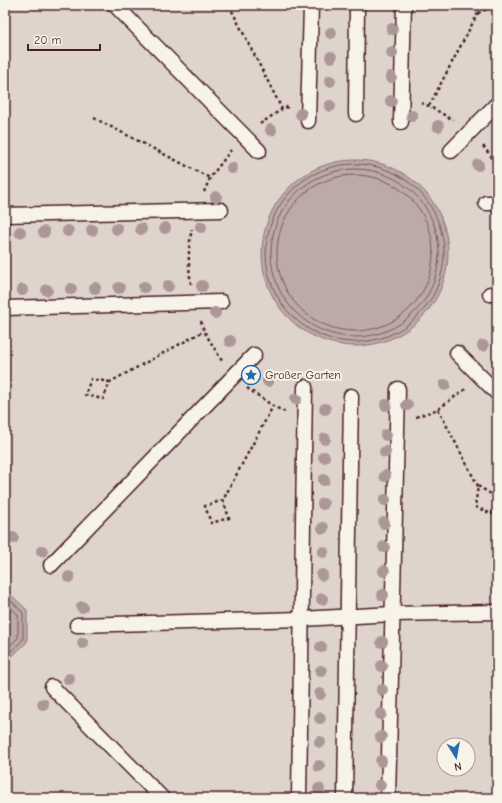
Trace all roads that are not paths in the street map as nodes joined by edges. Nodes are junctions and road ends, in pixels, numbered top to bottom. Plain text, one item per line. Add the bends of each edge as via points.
1 (115, 5) edge
2 (311, 5) edge
3 (357, 5) edge
4 (404, 5) edge
5 (497, 104) edge
6 (356, 114) dead end
7 (308, 121) dead end
8 (401, 122) dead end
9 (259, 151) dead end
10 (451, 151) dead end
11 (221, 210) dead end
12 (5, 215) edge
13 (221, 302) dead end
14 (5, 308) edge
15 (457, 353) dead end
16 (254, 355) dead end
17 (305, 387) dead end
18 (398, 389) dead end
19 (497, 393) edge
20 (351, 396) dead end
21 (51, 565) dead end
22 (497, 612) edge
23 (393, 614) junction
24 (348, 616) junction
25 (301, 619) junction
26 (77, 625) dead end
27 (52, 687) dead end
28 (162, 798) edge
29 (299, 798) edge
30 (345, 798) edge
31 (388, 798) edge

1 - 9 street
2 - 7 street
3 - 6 street
4 - 8 street
5 - 10 street
11 - 12 street
13 - 14 street
15 - 19 street
16 - 21 street
17 - 25 street
18 - 23 street
20 - 24 street
22 - 23 street
23 - 24 street
23 - 31 street
24 - 25 street
24 - 30 street
25 - 26 street
25 - 29 street
27 - 28 street

